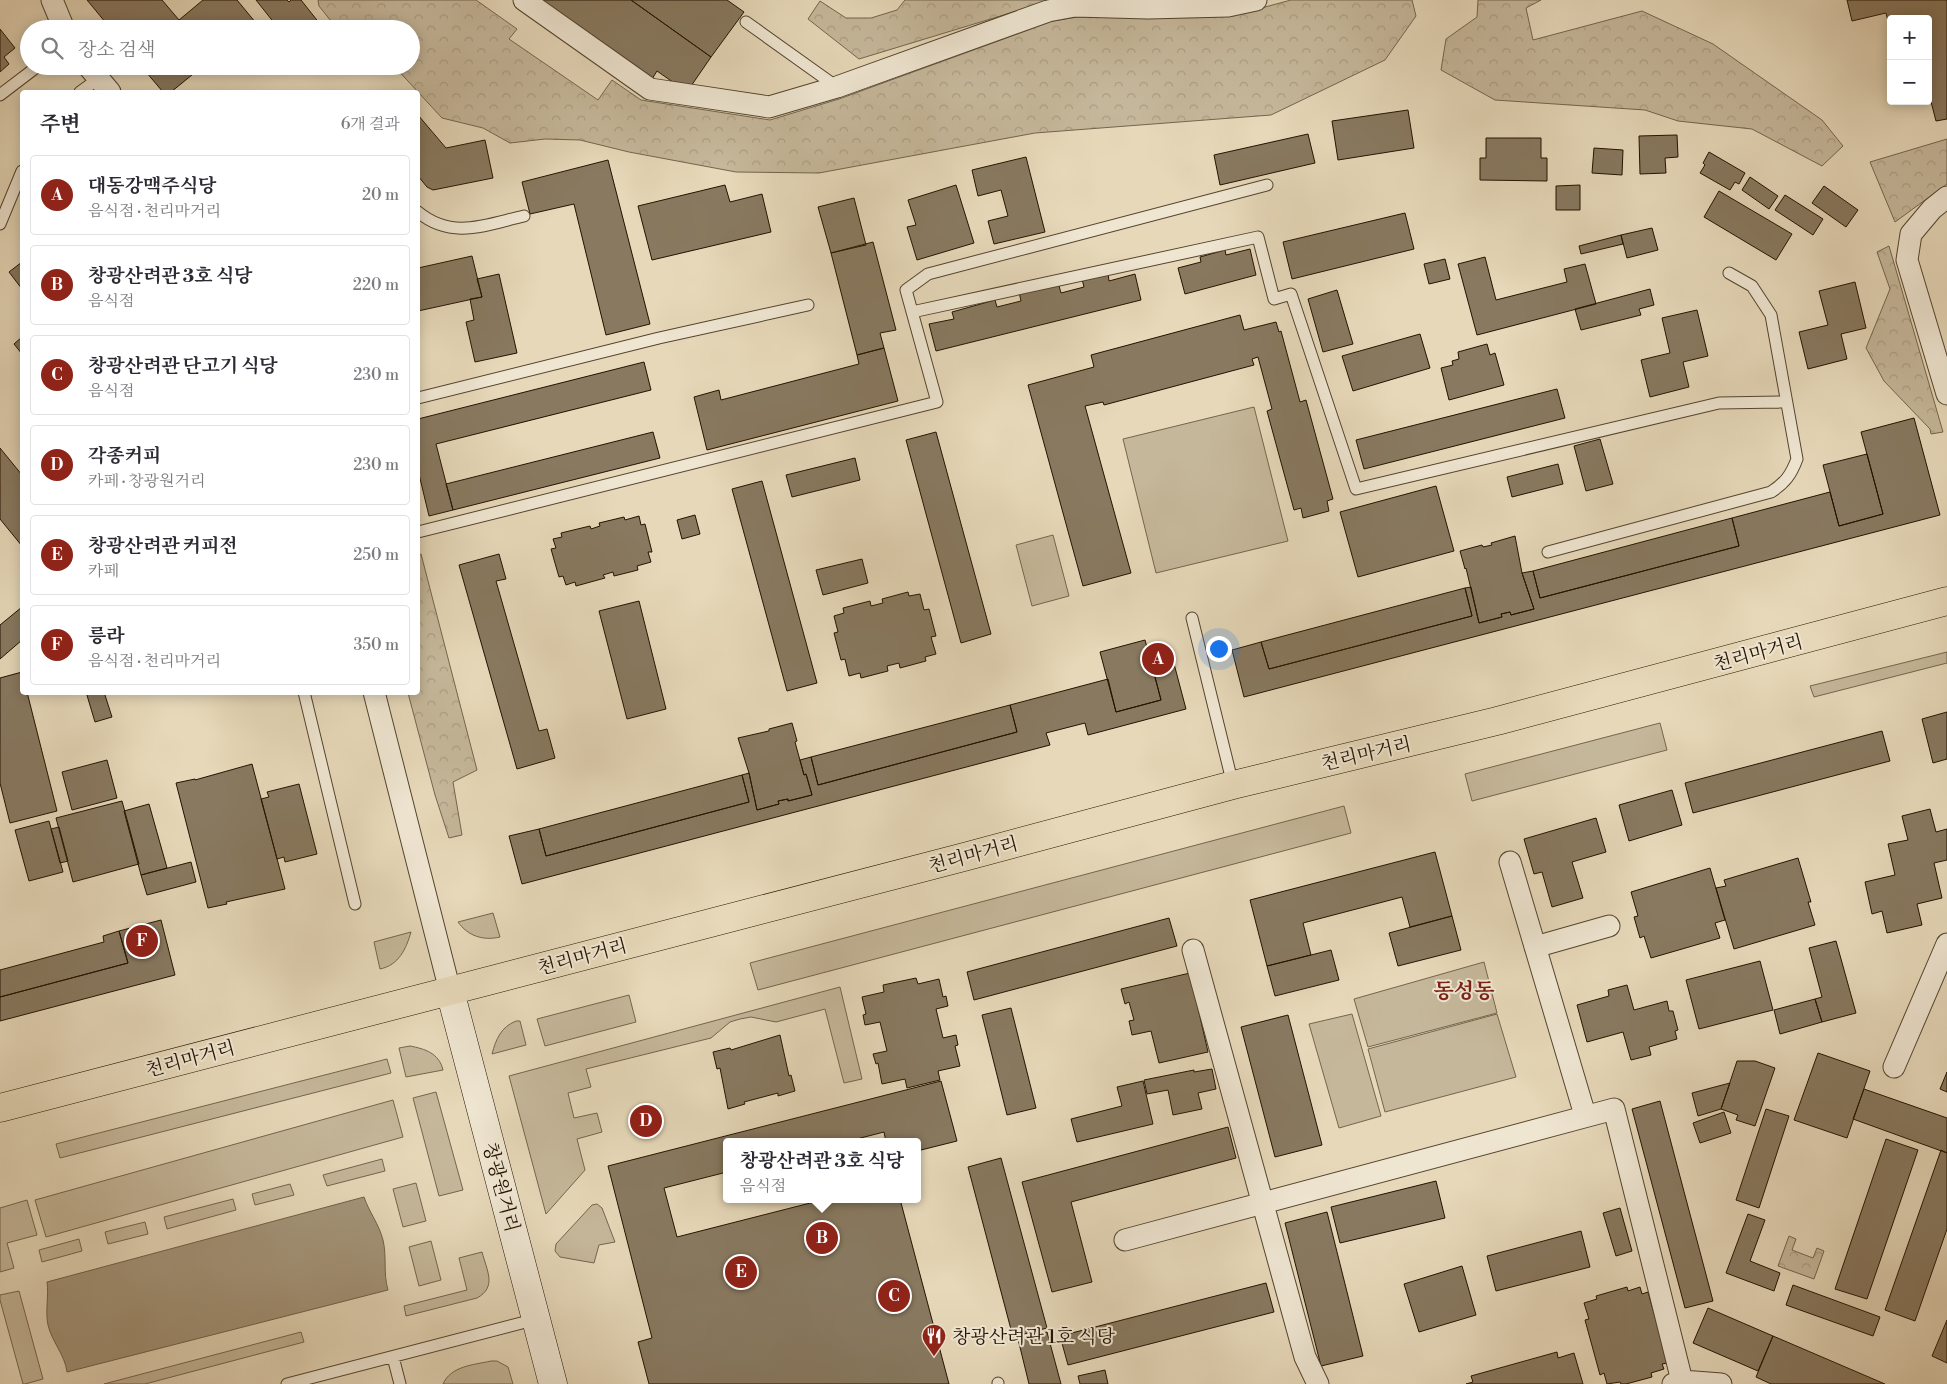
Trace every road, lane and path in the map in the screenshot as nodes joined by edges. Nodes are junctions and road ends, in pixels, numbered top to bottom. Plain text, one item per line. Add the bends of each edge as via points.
1 (52, 0) edge
2 (524, 0) edge
3 (1256, 0) edge
4 (60, 20) edge
5 (746, 22) dead end
6 (26, 75) edge
7 (99, 79) edge
8 (837, 86) junction
9 (83, 90) edge
10 (0, 95) edge
11 (20, 184) edge
12 (1267, 185) dead end
13 (1947, 197) edge
14 (420, 213) edge
15 (524, 216) dead end
16 (0, 224) edge
17 (1729, 273) dead end
18 (808, 305) dead end
19 (912, 312) junction
20 (1943, 364) edge
21 (1947, 394) edge
22 (420, 398) edge
23 (1786, 402) junction
24 (420, 531) edge
25 (1548, 552) dead end
26 (1947, 601) edge
27 (1192, 618) dead end
28 (305, 695) edge
29 (375, 695) edge
30 (1233, 785) junction
31 (1510, 862) dead end
32 (355, 904) dead end
33 (1609, 926) dead end
34 (1947, 944) edge
35 (1535, 947) junction
36 (1193, 950) dead end
37 (450, 991) junction
38 (1894, 1067) dead end
39 (0, 1108) edge
40 (1585, 1115) junction
41 (1262, 1203) junction
42 (1125, 1240) dead end
43 (537, 1319) junction
44 (392, 1357) junction
45 (1677, 1383) edge
46 (287, 1384) edge
47 (400, 1384) edge
48 (553, 1384) edge
49 (1318, 1384) edge
50 (1721, 1384) edge

1 - 4 street
2 - 8 street via 650,89 770,107
3 - 8 street via 1228,6 1075,6 1048,11
5 - 8 lane
6 - 10 lane
7 - 9 lane
11 - 16 lane
12 - 19 lane via 928,274 906,290
13 - 20 street via 1911,234 1907,260
14 - 15 lane via 442,227 470,229
17 - 23 lane via 1752,286 1771,315
18 - 22 lane
19 - 23 lane via 1258,237 1274,299 1292,294 1356,490 1719,403
19 - 24 lane via 937,402
20 - 21 street
23 - 25 lane via 1797,459 1792,474 1771,492
26 - 30 main road, 천리마거리 via 1497,721
27 - 30 lane
28 - 32 lane
29 - 37 street
30 - 37 main road, 천리마거리
31 - 35 street
33 - 35 street
34 - 38 street
35 - 40 street
36 - 41 street
37 - 39 main road, 천리마거리
37 - 43 main road, 창광원거리
40 - 41 street
40 - 45 street via 1614,1109
41 - 42 street
41 - 49 street via 1305,1357
43 - 44 lane
43 - 48 main road, 창광원거리
44 - 46 lane
44 - 47 lane
45 - 50 street

